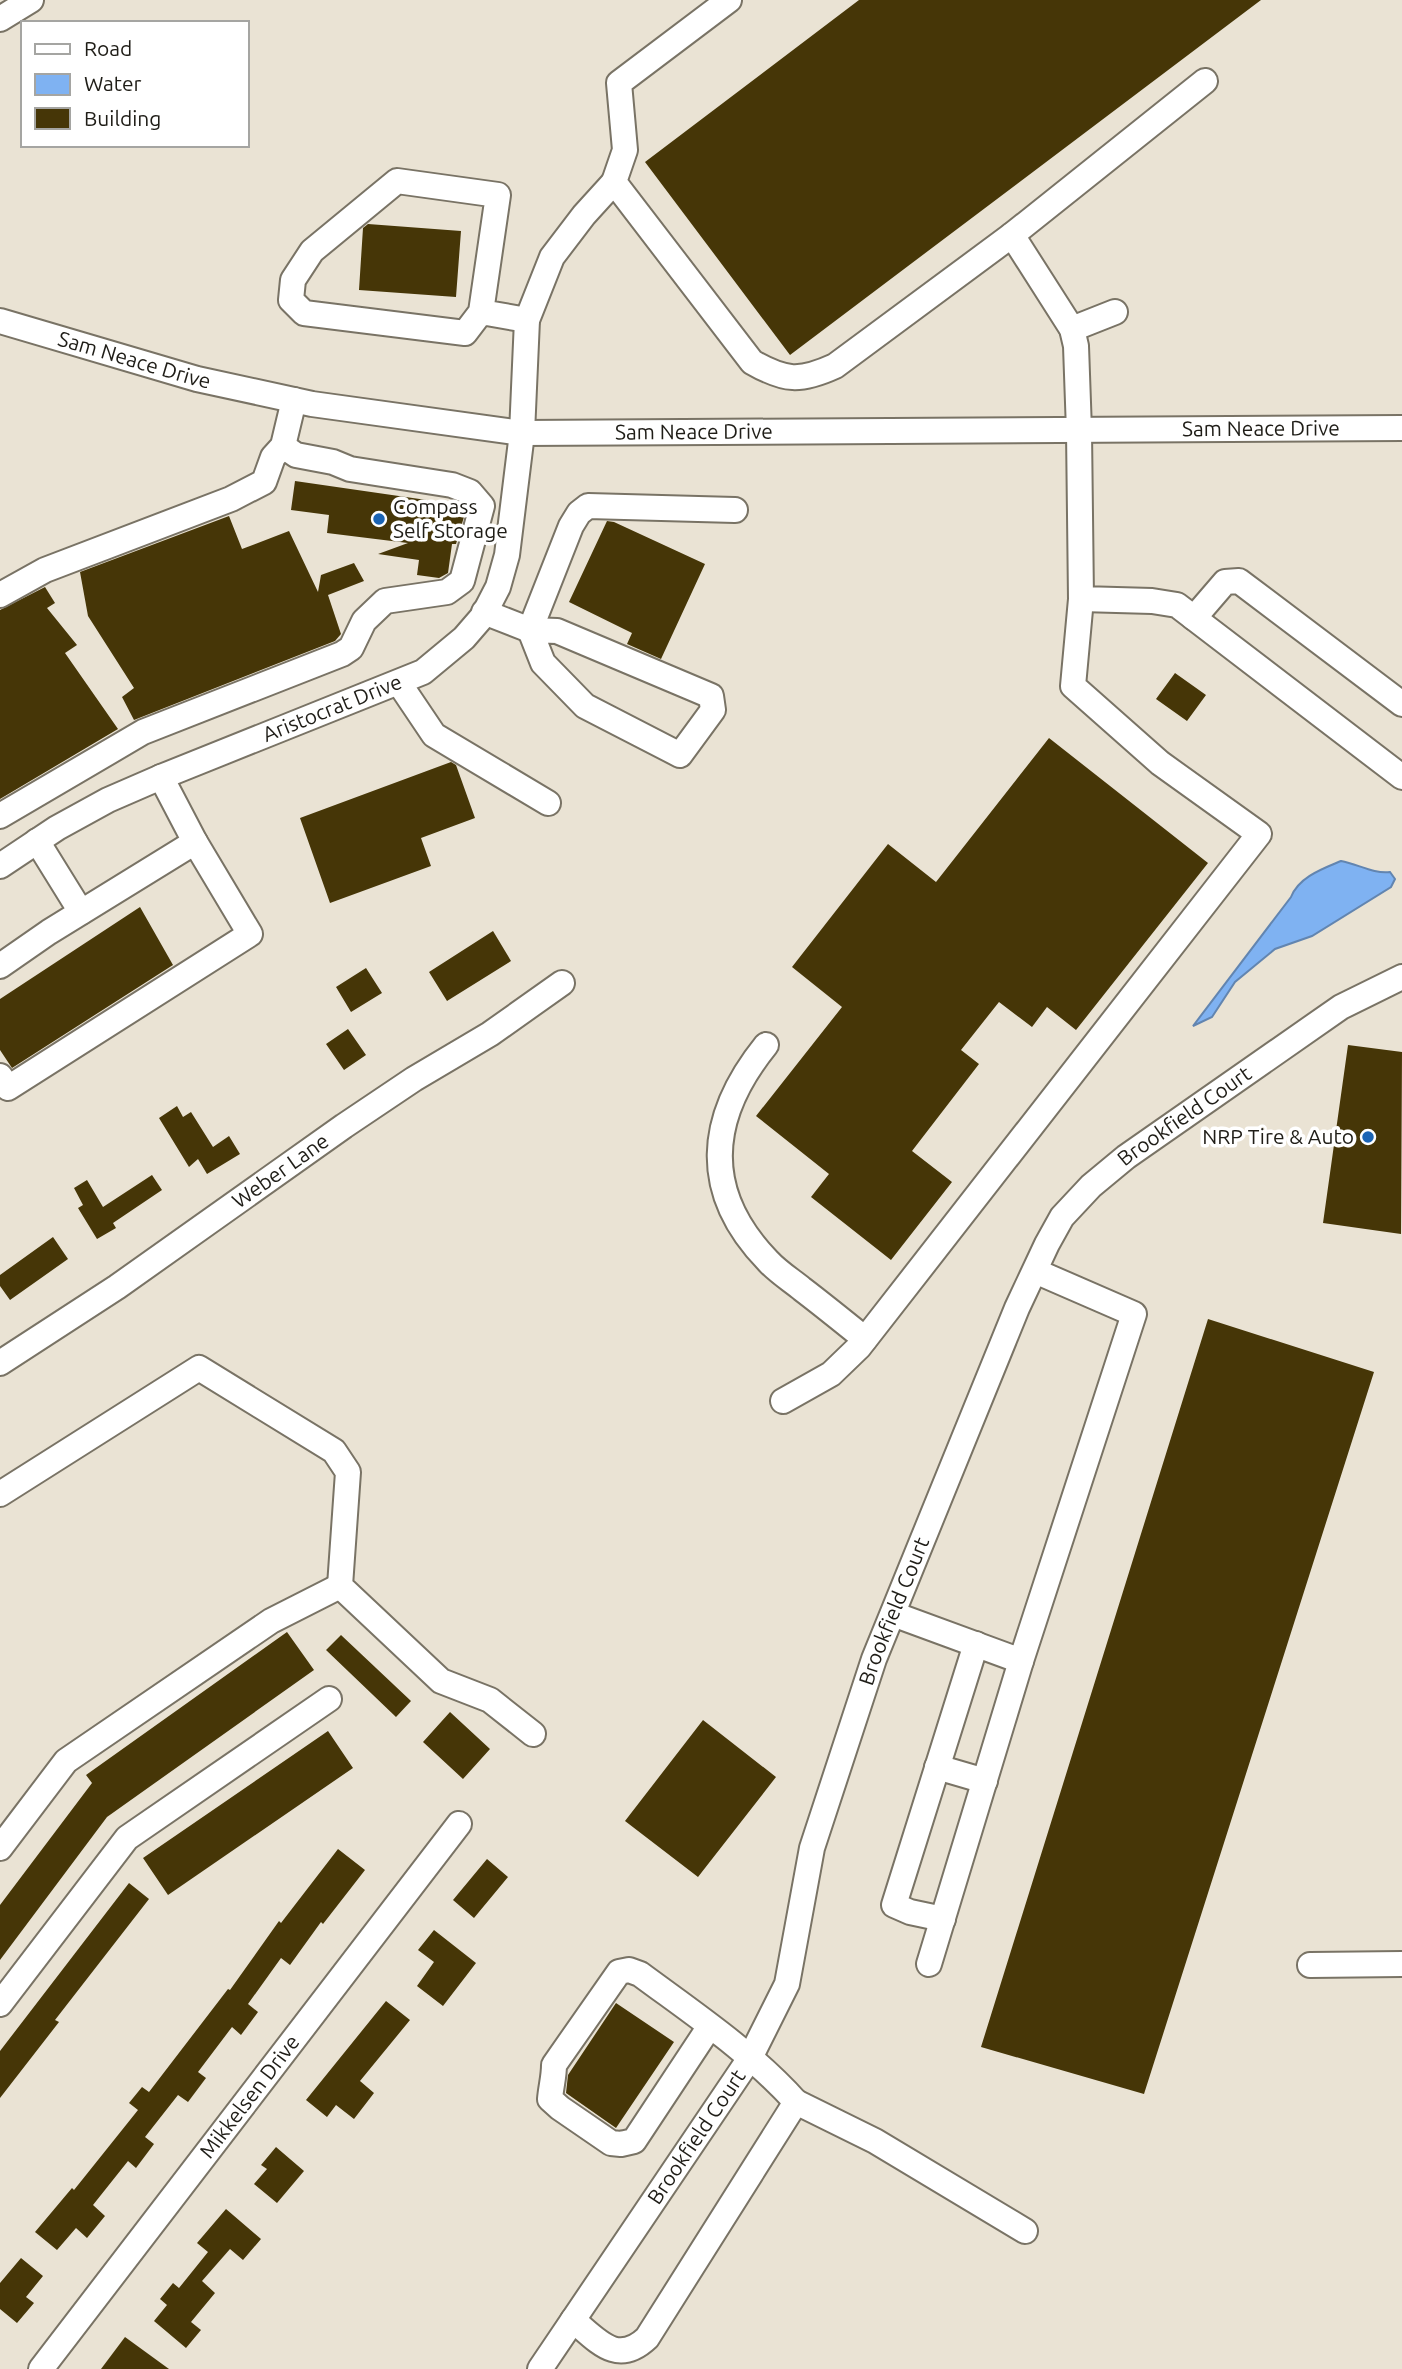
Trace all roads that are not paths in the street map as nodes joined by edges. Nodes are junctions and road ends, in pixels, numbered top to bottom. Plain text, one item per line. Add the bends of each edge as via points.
1 (31, 0) edge
2 (729, 0) edge
3 (0, 19) edge
4 (1205, 81) dead end
5 (614, 182) junction
6 (1012, 235) junction
7 (481, 312) junction
8 (1115, 312) dead end
9 (527, 320) junction
10 (0, 321) edge
11 (1073, 329) junction
12 (294, 400) junction
13 (1402, 428) edge
14 (1079, 431) junction
15 (522, 433) junction
16 (283, 446) junction
17 (735, 510) dead end
18 (0, 595) edge
19 (1081, 599) junction
20 (484, 612) junction
21 (1194, 618) junction
22 (530, 630) junction
23 (398, 683) junction
24 (1402, 704) edge
25 (1402, 776) edge
26 (161, 777) junction
27 (548, 803) dead end
28 (0, 816) edge
29 (37, 841) junction
30 (195, 842) junction
31 (0, 866) edge
32 (81, 912) junction
33 (0, 965) edge
34 (1402, 977) edge
35 (562, 984) dead end
36 (766, 1045) dead end
37 (0, 1076) edge
38 (1035, 1271) junction
39 (865, 1339) junction
40 (0, 1363) edge
41 (783, 1401) dead end
42 (0, 1494) edge
43 (341, 1586) junction
44 (893, 1614) junction
45 (976, 1644) junction
46 (1021, 1661) junction
47 (329, 1699) dead end
48 (533, 1734) dead end
49 (937, 1768) junction
50 (985, 1781) junction
51 (459, 1824) dead end
52 (0, 1848) edge
53 (943, 1919) junction
54 (929, 1964) dead end
55 (1402, 1964) edge
56 (1310, 1965) dead end
57 (0, 2004) edge
58 (710, 2026) junction
59 (750, 2058) junction
60 (796, 2102) junction
61 (1025, 2231) dead end
62 (573, 2320) junction
63 (41, 2369) edge
64 (540, 2369) edge

1 - 3 street
2 - 5 street via 620,83 625,150
4 - 6 street
5 - 6 street via 752,362 792,379 835,366
5 - 9 street, Aristocrat Drive via 552,257
6 - 11 street
7 - 7 street via 465,333 304,313 291,300 293,280 312,251 397,181 498,195
7 - 9 street
8 - 11 street
9 - 15 street, Aristocrat Drive
10 - 12 street, Sam Neace Drive via 197,379
11 - 14 street
12 - 15 street, Sam Neace Drive
12 - 16 street
13 - 14 street, Sam Neace Drive
14 - 15 street, Sam Neace Drive
14 - 19 street
15 - 20 street, Aristocrat Drive via 507,555 498,587
16 - 18 street via 273,457 264,482 45,570
16 - 28 street via 296,455 350,469 470,492 482,506 462,581 447,592 385,601 364,621 351,648 342,654 143,732
17 - 22 street via 588,506 571,526
19 - 21 street via 1177,605
19 - 39 street via 1073,686 1160,763 1259,834
20 - 22 street
20 - 23 street, Aristocrat Drive via 446,655
21 - 24 street via 1225,582 1239,581
21 - 25 street
22 - 22 street via 557,631 711,696 713,710 680,755 585,706 543,663
23 - 26 street, Aristocrat Drive
23 - 27 street via 434,735
26 - 29 street, Aristocrat Drive via 108,800
26 - 30 street
29 - 31 street, Aristocrat Drive
29 - 32 street
30 - 32 street
30 - 37 street via 250,934 8,1088
32 - 33 street
34 - 38 street, Brookfield Court via 1341,1007 1126,1157 1062,1217
35 - 40 street, Weber Lane via 344,1126 117,1287
36 - 39 street via 739,1084 720,1139 727,1202 744,1233 770,1263
38 - 44 street, Brookfield Court
38 - 46 street via 1134,1314
39 - 41 street via 831,1374
42 - 43 street via 199,1368 334,1451 348,1472
43 - 48 street via 441,1681 490,1700
43 - 52 street via 271,1621 66,1761
44 - 45 street
44 - 59 street, Brookfield Court via 811,1848 788,1984
45 - 46 street
45 - 49 street
46 - 50 street
47 - 57 street via 127,1838
49 - 50 street
49 - 53 street via 894,1905
50 - 53 street
51 - 63 street, Mikkelsen Drive
53 - 54 street
55 - 56 street
58 - 58 street via 640,1974 619,1972 554,2065 550,2099 611,2143 634,2141
58 - 59 street
59 - 60 street
59 - 62 street, Brookfield Court
60 - 61 street via 875,2141
60 - 62 street via 647,2338 636,2348 616,2351
62 - 64 street, Brookfield Court

